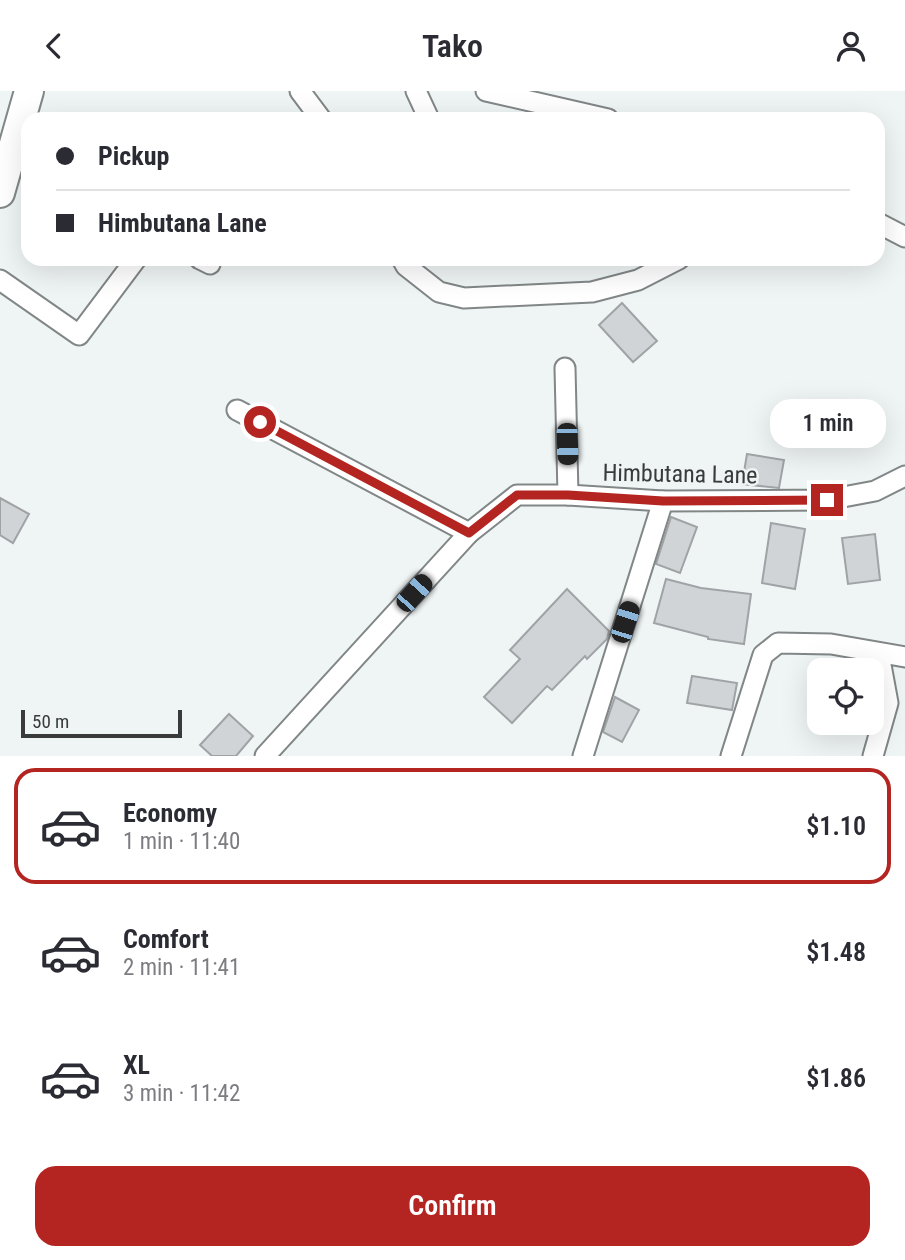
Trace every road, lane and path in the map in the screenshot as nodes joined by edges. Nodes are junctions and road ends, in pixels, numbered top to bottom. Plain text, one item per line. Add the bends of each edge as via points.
1 (29, 91) edge
2 (300, 91) edge
3 (416, 91) edge
4 (486, 91) edge
5 (23, 112) edge
6 (316, 112) edge
7 (426, 112) edge
8 (578, 112) edge
9 (21, 119) edge
10 (0, 193) edge
11 (885, 227) edge
12 (905, 237) edge
13 (131, 266) edge
14 (407, 266) edge
15 (665, 266) edge
16 (0, 280) edge
17 (565, 368) dead end
18 (237, 410) dead end
19 (905, 476) edge
20 (568, 495) junction
21 (663, 501) junction
22 (469, 533) junction
23 (879, 654) junction
24 (905, 657) edge
25 (265, 756) edge
26 (583, 756) edge
27 (731, 756) edge
28 (873, 756) edge

1 - 5 street
2 - 6 street
3 - 7 street
4 - 8 street
9 - 10 street
11 - 12 street
13 - 16 street via 79,335
14 - 15 street via 439,292 464,298 592,292 638,280
17 - 20 street
18 - 22 street
19 - 21 street, Himbutana Lane via 875,491 827,500
20 - 21 street, Himbutana Lane
20 - 22 street, Himbutana Lane via 517,495
21 - 26 street
22 - 25 street, Himbutana Lane
23 - 24 street
23 - 27 street via 831,644 778,643 763,655
23 - 28 street via 888,703

